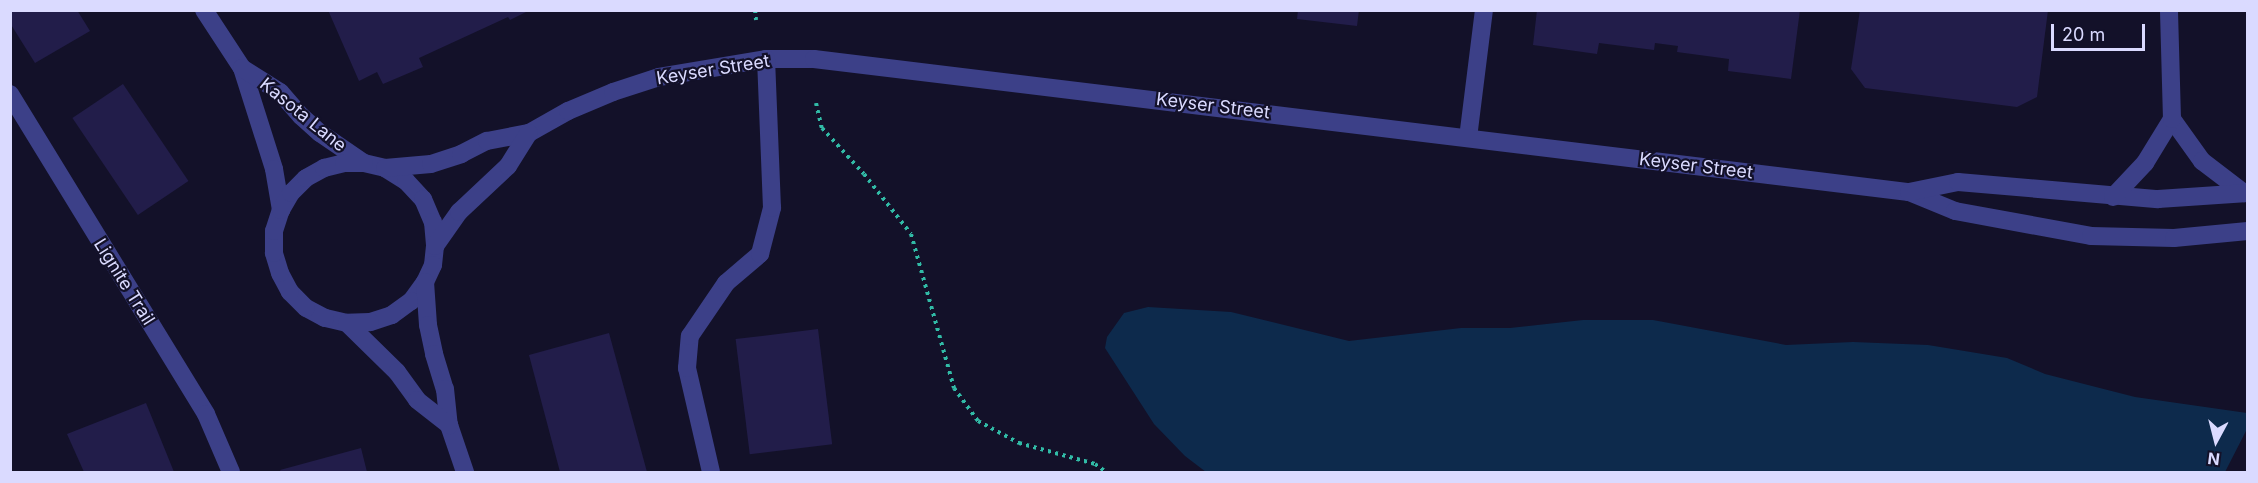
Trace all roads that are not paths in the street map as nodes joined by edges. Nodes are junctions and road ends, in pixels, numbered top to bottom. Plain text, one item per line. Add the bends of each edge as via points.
1 (204, 10) edge
2 (1484, 10) edge
3 (2169, 10) edge
4 (766, 59) junction
5 (242, 68) junction
6 (10, 94) edge
7 (2172, 119) junction
8 (529, 133) junction
9 (1468, 138) junction
10 (364, 163) junction
11 (385, 168) junction
12 (1909, 192) junction
13 (2246, 193) edge
14 (2113, 197) junction
15 (281, 210) junction
16 (2247, 231) edge
17 (435, 246) junction
18 (425, 282) junction
19 (346, 323) junction
20 (449, 425) junction
21 (231, 472) edge
22 (465, 472) edge
23 (711, 472) edge

1 - 5 street, Kasota Lane
2 - 9 street
3 - 7 street
4 - 8 street, Keyser Street via 650,80 568,111
4 - 9 street, Keyser Street via 868,63
4 - 23 street via 772,208 760,254 726,284 690,336 687,368
5 - 10 street, Kasota Lane via 280,92 320,133
5 - 15 street, Kasota Lane via 274,170
6 - 21 street, Lignite Trail via 206,414
7 - 13 street via 2202,161
7 - 14 street via 2145,163
8 - 11 street, Keyser Street via 488,141 430,164
8 - 17 street, Keyser Street via 508,166 459,212
9 - 12 street, Keyser Street
10 - 11 street, Kasota Lane
10 - 15 street, Kasota Lane via 344,163 315,173 291,193
11 - 17 street, Kasota Lane via 406,180 423,199 433,222
12 - 14 street, Keyser Street via 1958,182
12 - 16 street, Keyser Street via 1955,211 2091,236 2174,238
13 - 14 street, Keyser Street via 2158,199
15 - 19 street, Kasota Lane via 274,231 274,253 290,292 306,308
17 - 18 street, Kasota Lane via 433,265
18 - 19 street, Kasota Lane via 411,301 392,315 370,322
18 - 20 street, Kasota Lane via 428,326 445,389
19 - 20 street, Kasota Lane via 397,372 417,400
20 - 22 street, Kasota Lane

